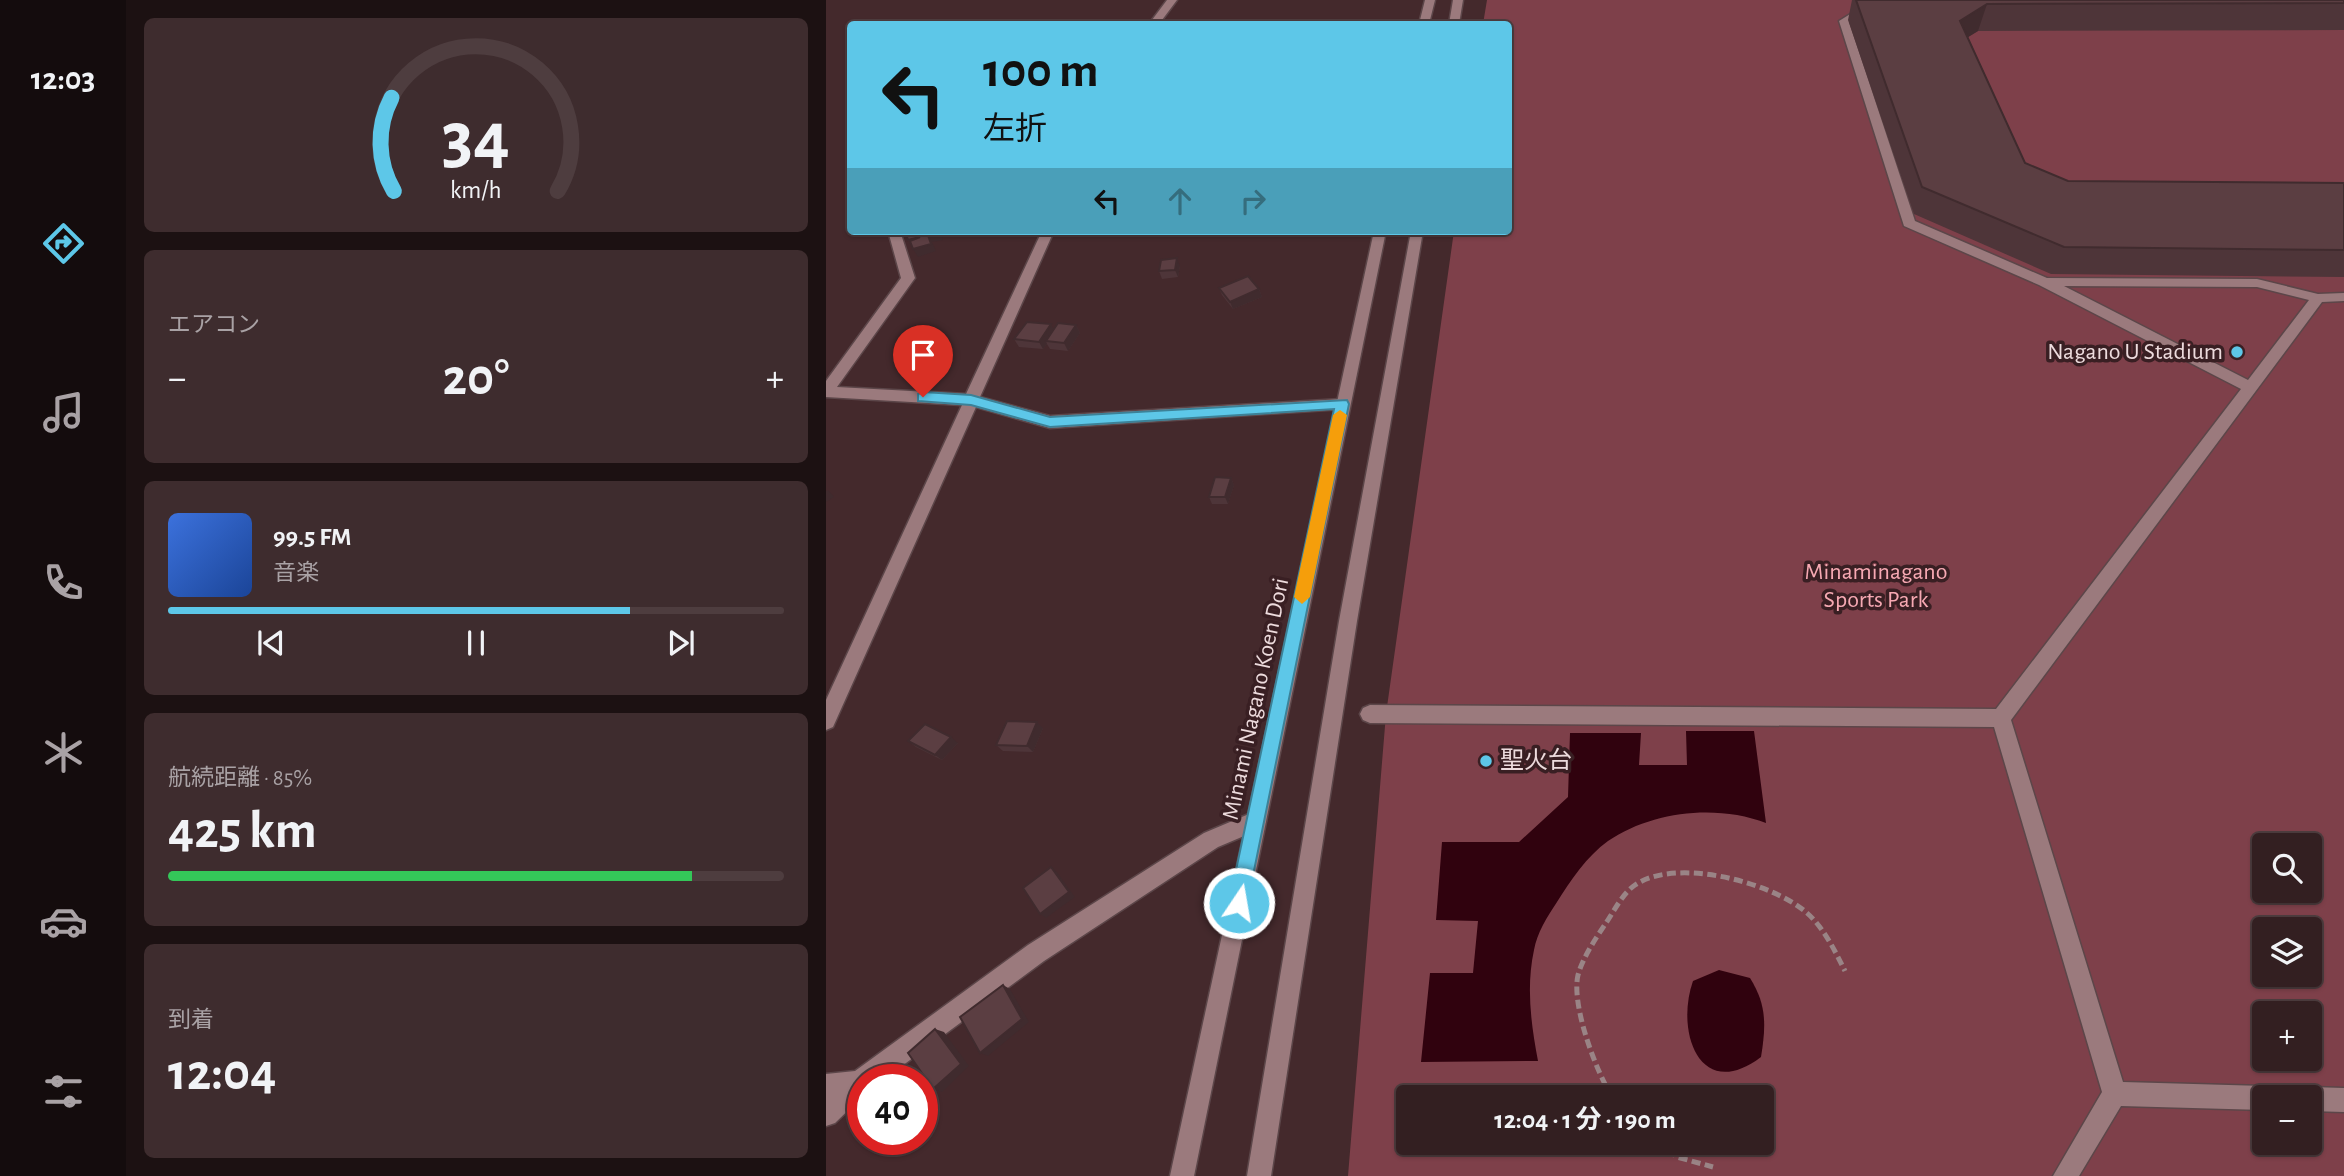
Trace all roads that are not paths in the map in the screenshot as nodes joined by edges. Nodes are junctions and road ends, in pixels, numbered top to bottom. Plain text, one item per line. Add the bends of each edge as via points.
1 (1172, 0) edge
2 (1430, 0) edge
3 (1458, 0) edge
4 (1880, 0) edge
5 (1156, 21) edge
6 (1425, 21) edge
7 (1454, 21) edge
8 (895, 235) edge
9 (1046, 235) edge
10 (1379, 235) edge
11 (1416, 235) edge
12 (2044, 282) junction
13 (2344, 297) edge
14 (2318, 298) junction
15 (2250, 387) junction
16 (826, 392) edge
17 (971, 400) junction
18 (1342, 404) junction
19 (1370, 714) dead end
20 (2001, 718) junction
21 (826, 721) edge
22 (1256, 821) junction
23 (885, 1064) edge
24 (847, 1083) edge
25 (826, 1086) edge
26 (2115, 1094) junction
27 (847, 1095) edge
28 (2252, 1098) edge
29 (2322, 1099) edge
30 (2344, 1100) edge
31 (826, 1114) edge
32 (1182, 1176) edge
33 (1259, 1176) edge
34 (2065, 1176) edge

1 - 5 street
2 - 6 street
3 - 7 street
4 - 12 street via 1844,22 1909,223
8 - 16 street via 908,278
9 - 17 street
10 - 18 street, Minami Nagano Koen Dori
11 - 33 street
12 - 14 street via 2257,284
12 - 15 street
13 - 14 street
14 - 15 street
15 - 20 street
16 - 17 street
17 - 18 street via 1050,422
17 - 21 street
18 - 22 street, Minami Nagano Koen Dori
19 - 20 street
20 - 26 street
22 - 23 street via 1211,840 1036,954
22 - 32 street, Minami Nagano Koen Dori
24 - 25 street
26 - 28 street
26 - 34 street
27 - 31 street
29 - 30 street

